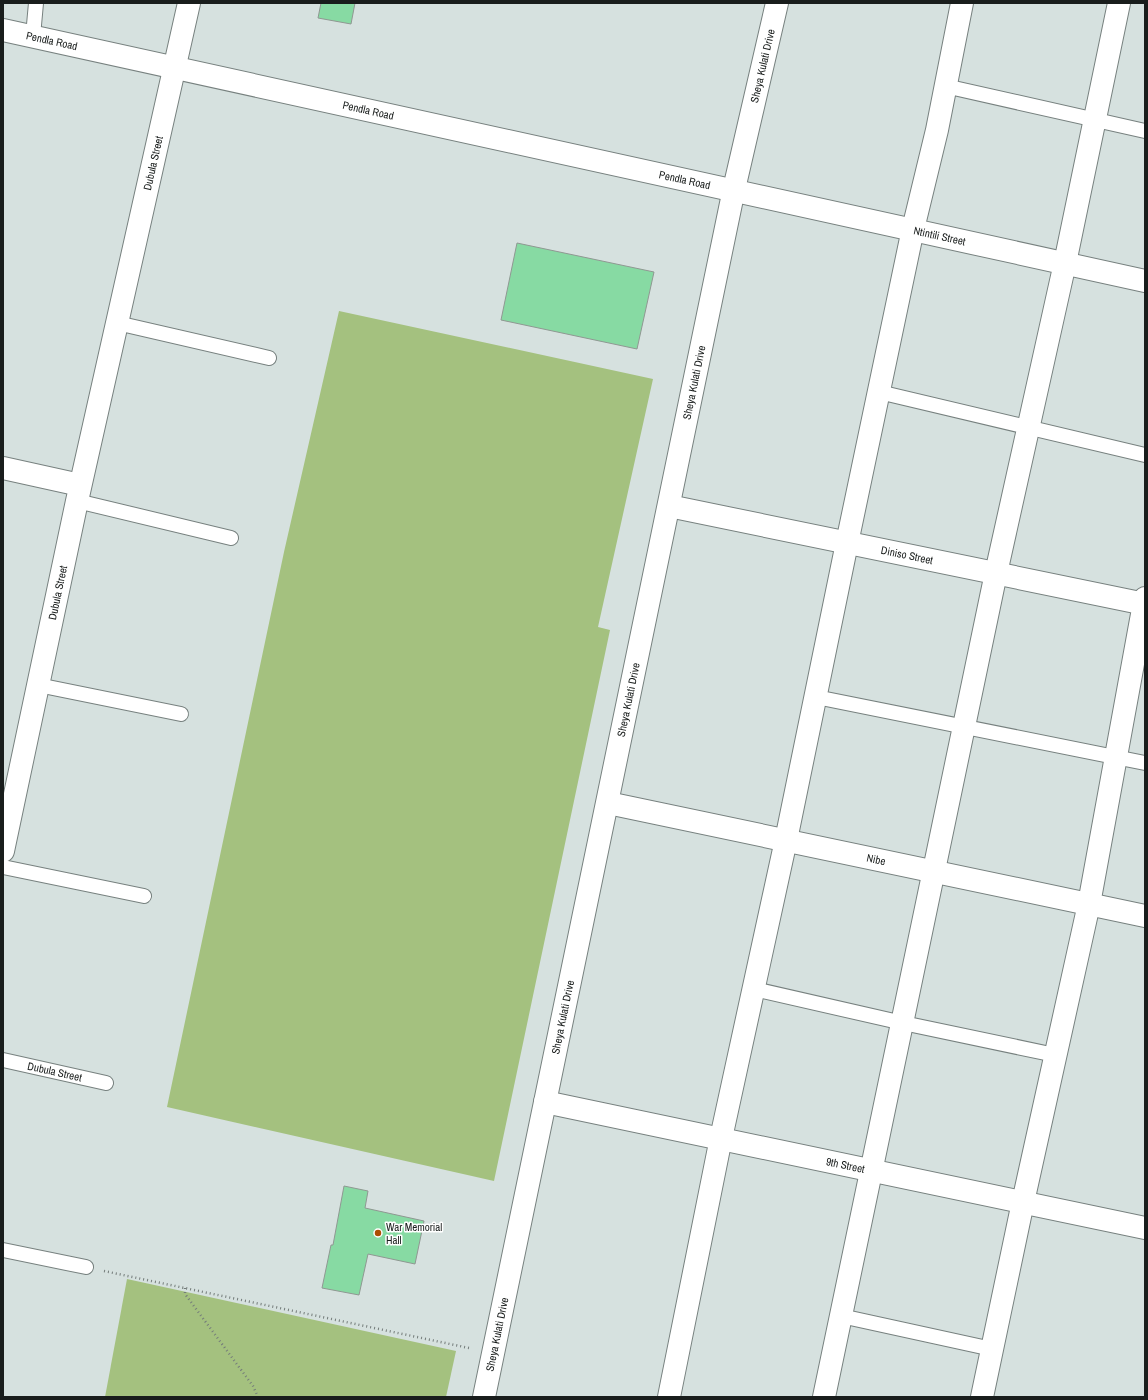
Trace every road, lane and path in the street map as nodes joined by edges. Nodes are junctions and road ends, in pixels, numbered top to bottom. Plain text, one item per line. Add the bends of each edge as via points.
1 (36, 3) edge
2 (189, 3) edge
3 (777, 3) edge
4 (962, 3) edge
5 (1119, 3) edge
6 (3, 30) edge
7 (33, 36) junction
8 (176, 67) junction
9 (945, 86) junction
10 (1095, 120) junction
11 (1145, 131) edge
12 (734, 189) junction
13 (914, 229) junction
14 (1065, 263) junction
15 (1145, 281) edge
16 (117, 324) junction
17 (269, 358) dead end
18 (879, 392) junction
19 (1028, 427) junction
20 (1145, 455) edge
21 (3, 468) edge
22 (78, 493) junction
23 (669, 506) junction
24 (232, 538) dead end
25 (847, 543) junction
26 (996, 574) junction
27 (1144, 602) edge
28 (38, 685) junction
29 (816, 697) junction
30 (181, 714) dead end
31 (965, 727) junction
32 (1116, 757) junction
33 (1145, 763) edge
34 (608, 802) junction
35 (786, 840) junction
36 (3, 851) edge
37 (3, 867) edge
38 (935, 872) junction
39 (144, 896) dead end
40 (1089, 904) junction
41 (1145, 916) edge
42 (754, 989) junction
43 (903, 1023) junction
44 (1055, 1055) junction
45 (3, 1060) edge
46 (106, 1082) dead end
47 (545, 1102) junction
48 (721, 1138) junction
49 (872, 1170) junction
50 (1023, 1202) junction
51 (1145, 1228) edge
52 (3, 1250) edge
53 (86, 1267) joint
54 (185, 1288) junction
55 (842, 1316) junction
56 (992, 1349) junction
57 (493, 1353) junction
58 (258, 1397) edge
59 (484, 1397) edge
60 (669, 1397) edge
61 (824, 1397) edge
62 (982, 1397) edge

1 - 7 lane
2 - 8 street, Dubula Street
3 - 12 street, Sheya Kulati Drive
4 - 9 street
5 - 10 street
6 - 7 street, Pendla Road
7 - 8 street, Pendla Road
8 - 12 street, Pendla Road
8 - 16 street, Dubula Street
9 - 10 lane
9 - 13 street
10 - 11 lane
10 - 14 street
12 - 13 street, Ntintili Street
12 - 23 street, Sheya Kulati Drive
13 - 14 street, Ntintili Street
13 - 18 street
14 - 15 street, Ntintili Street
14 - 19 street
16 - 17 lane
16 - 22 street, Dubula Street
18 - 19 lane
18 - 25 street
19 - 20 lane
19 - 26 street
21 - 22 street
22 - 24 lane
22 - 28 street, Dubula Street
23 - 25 street, Diniso Street
23 - 34 street, Sheya Kulati Drive
25 - 26 street, Diniso Street
25 - 29 street
26 - 27 street, Diniso Street
26 - 31 street
27 - 32 street
28 - 30 lane
28 - 36 street, Dubula Street
29 - 31 lane
29 - 35 street
31 - 32 lane
31 - 38 street
32 - 33 lane
32 - 40 street
34 - 35 street, Nibe
34 - 47 street, Sheya Kulati Drive
35 - 38 street, Nibe
35 - 42 street
37 - 39 lane
38 - 40 street, Nibe
38 - 43 street
40 - 41 street, Nibe
40 - 44 street
42 - 43 lane
42 - 48 street
43 - 44 lane
43 - 49 street
44 - 50 street
45 - 46 lane, Dubula Street
47 - 48 street, 9th Street
47 - 57 street, Sheya Kulati Drive
48 - 49 street, 9th Street
48 - 60 street
49 - 50 street, 9th Street
49 - 55 street
50 - 51 street, 9th Street
50 - 56 street
52 - 53 lane
53 - 54 path
54 - 57 path
54 - 58 path via 185,1294 253,1386
55 - 56 lane
55 - 61 street
56 - 62 street
57 - 59 street, Sheya Kulati Drive

